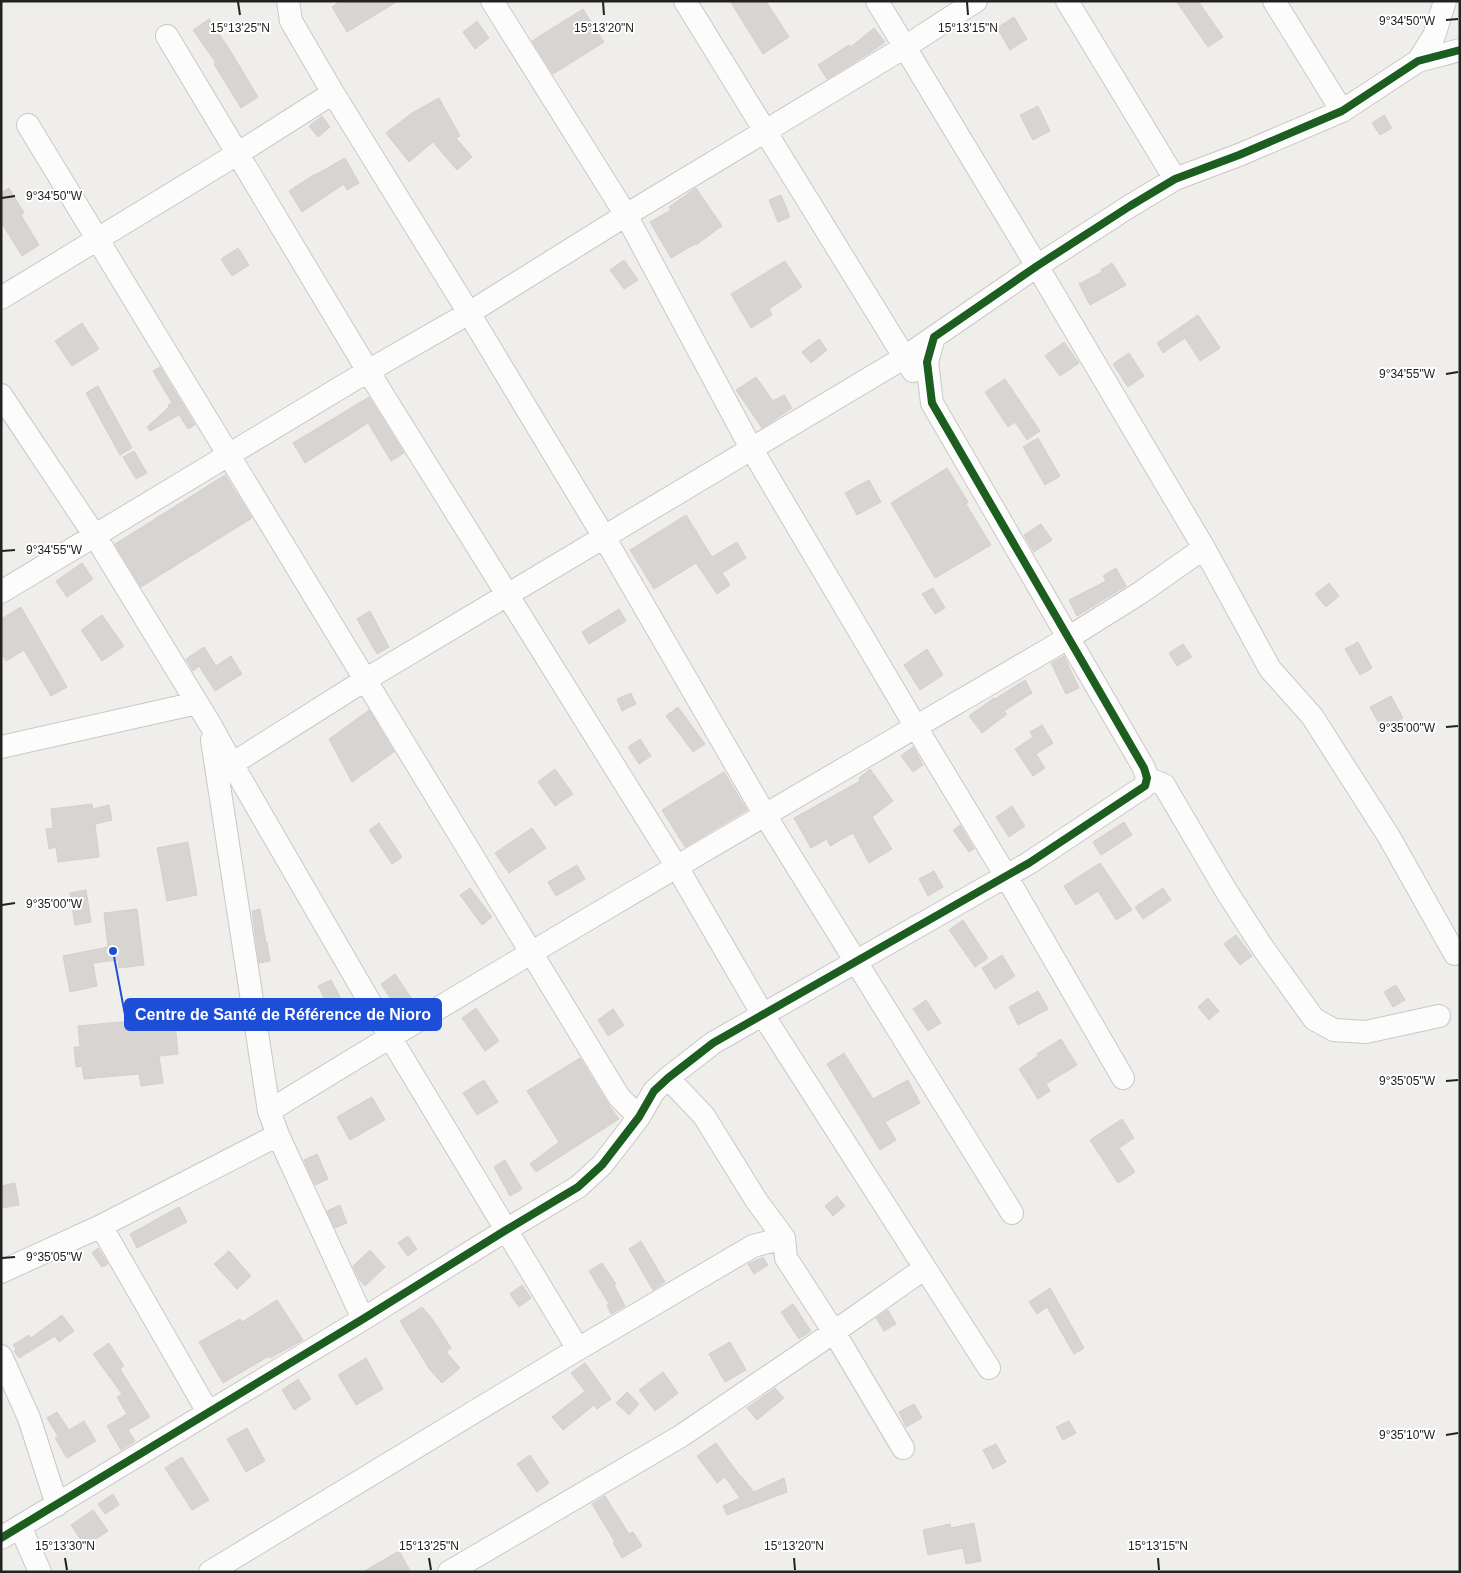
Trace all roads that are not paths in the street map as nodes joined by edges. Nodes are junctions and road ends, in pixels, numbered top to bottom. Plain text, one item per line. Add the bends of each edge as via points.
1 (288, 1) edge
2 (492, 1) edge
3 (685, 1) edge
4 (877, 1) edge
5 (976, 1) edge
6 (1067, 1) edge
7 (1274, 1) edge
8 (1445, 1) edge
9 (167, 36) dead end
10 (905, 47) junction
11 (1460, 50) edge
12 (1418, 61) junction
13 (333, 93) junction
14 (1342, 111) junction
15 (28, 125) dead end
16 (765, 130) junction
17 (237, 154) junction
18 (1175, 179) junction
19 (626, 215) junction
20 (97, 240) junction
21 (1037, 266) junction
22 (1, 298) edge
23 (469, 313) junction
24 (934, 337) junction
25 (905, 358) junction
26 (368, 370) junction
27 (1, 395) edge
28 (932, 403) junction
29 (751, 448) junction
30 (228, 455) junction
31 (96, 536) junction
32 (604, 536) junction
33 (1204, 548) junction
34 (1, 592) edge
35 (506, 595) junction
36 (1068, 638) junction
37 (365, 680) junction
38 (197, 703) junction
39 (210, 724) junction
40 (916, 727) junction
41 (3, 743) edge
42 (232, 764) junction
43 (1147, 778) junction
44 (765, 815) junction
45 (676, 868) junction
46 (1006, 876) junction
47 (531, 953) junction
48 (1454, 954) dead end
49 (856, 962) junction
50 (763, 1015) junction
51 (1439, 1016) dead end
52 (390, 1036) junction
53 (668, 1078) junction
54 (1123, 1078) dead end
55 (269, 1111) junction
56 (638, 1117) junction
57 (278, 1135) junction
58 (1012, 1213) dead end
59 (101, 1226) junction
60 (506, 1230) junction
61 (784, 1238) junction
62 (925, 1268) junction
63 (1, 1272) edge
64 (363, 1319) junction
65 (834, 1332) junction
66 (578, 1350) junction
67 (1, 1356) edge
68 (989, 1368) dead end
69 (208, 1412) junction
70 (903, 1448) dead end
71 (57, 1505) junction
72 (20, 1526) junction
73 (1, 1538) edge
74 (40, 1572) edge
75 (210, 1572) edge
76 (449, 1572) edge

1 - 13 street via 291,21
2 - 19 street
3 - 16 street
4 - 10 street
5 - 10 street
6 - 18 street
7 - 14 street
8 - 12 street via 1434,36
9 - 17 street
10 - 16 street
10 - 21 street
11 - 12 street
12 - 14 street
13 - 17 street
13 - 23 street
14 - 18 street
15 - 20 street
16 - 19 street
16 - 25 street
17 - 20 street
17 - 26 street
18 - 21 street
19 - 23 street
19 - 29 street
20 - 22 street
20 - 30 street
21 - 24 street
21 - 33 street
23 - 26 street
23 - 32 street
24 - 25 street
24 - 28 street via 928,362
25 - 28 street
25 - 29 street
26 - 30 street
26 - 35 street
27 - 31 street
28 - 36 street
29 - 32 street
29 - 40 street
30 - 31 street
30 - 37 street
31 - 34 street
31 - 38 street
32 - 35 street
32 - 44 street
33 - 36 street
33 - 48 street via 1270,669 1312,716 1388,835
35 - 37 street
35 - 45 street
36 - 40 street
36 - 43 street
37 - 42 street
37 - 47 street
38 - 39 street
38 - 41 street
39 - 42 street
39 - 55 street
40 - 44 street
40 - 46 street
42 - 52 street
43 - 46 street via 1144,786
43 - 51 street via 1164,785 1225,890 1314,1019 1334,1030 1366,1032
44 - 45 street
44 - 49 street
45 - 47 street
45 - 50 street
46 - 49 street
46 - 54 street
47 - 52 street
47 - 56 street via 619,1097
49 - 50 street
49 - 58 street
50 - 53 street via 713,1043
50 - 62 street
52 - 55 street
52 - 60 street
53 - 56 street via 654,1091
53 - 61 street via 704,1116 756,1200
55 - 57 street
56 - 60 street via 602,1164 578,1187
57 - 59 street
57 - 64 street
59 - 63 street
59 - 69 street
60 - 64 street
60 - 66 street
61 - 65 street via 786,1258
61 - 66 street via 753,1246
62 - 65 street
62 - 68 street
64 - 69 street
65 - 70 street
65 - 76 street via 681,1436
66 - 75 street
67 - 71 street via 29,1418
69 - 71 street
71 - 72 street
72 - 73 street
72 - 74 street

